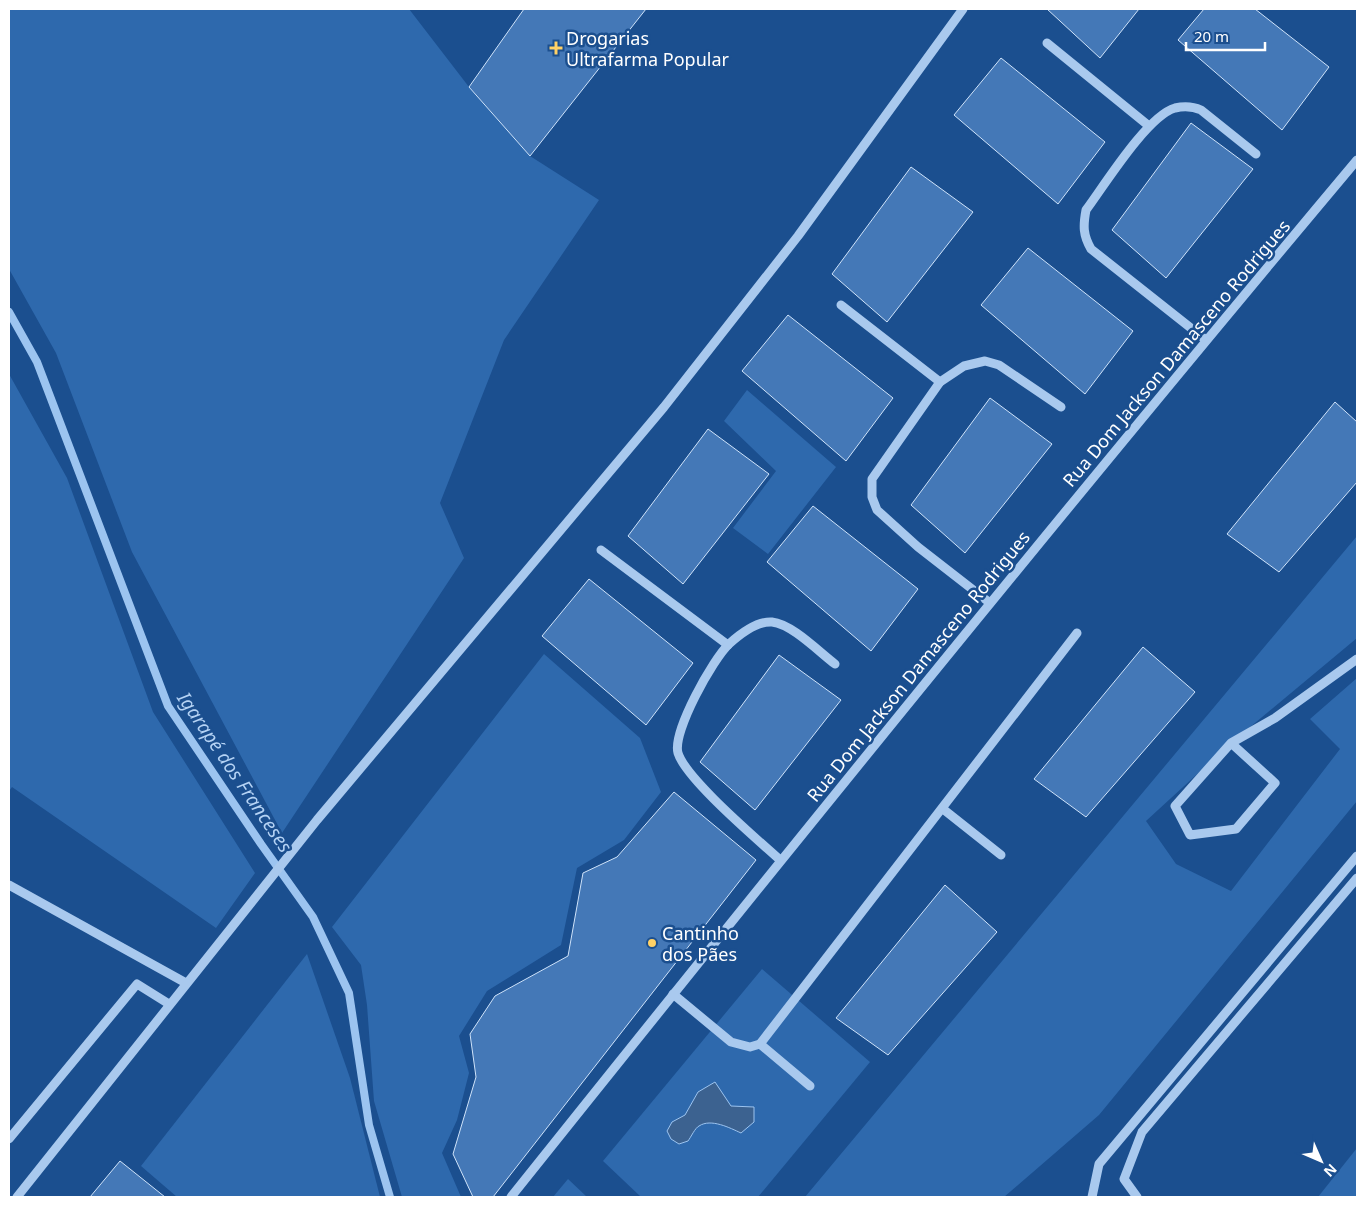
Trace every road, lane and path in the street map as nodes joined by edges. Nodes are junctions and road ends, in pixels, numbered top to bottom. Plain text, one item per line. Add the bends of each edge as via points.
1 (963, 9) edge
2 (1047, 43) dead end
3 (1149, 126) junction
4 (1256, 154) dead end
5 (1357, 160) edge
6 (841, 305) dead end
7 (1206, 340) junction
8 (940, 382) junction
9 (1061, 407) dead end
10 (601, 550) dead end
11 (990, 604) junction
12 (1077, 633) dead end
13 (728, 645) junction
14 (1357, 659) edge
15 (835, 664) dead end
16 (1231, 743) junction
17 (943, 809) junction
18 (1001, 855) dead end
19 (1357, 856) edge
20 (780, 860) junction
21 (1357, 878) edge
22 (9, 885) edge
23 (186, 982) junction
24 (673, 994) junction
25 (169, 1004) junction
26 (760, 1044) junction
27 (810, 1086) dead end
28 (9, 1139) edge
29 (17, 1197) edge
30 (511, 1197) edge
31 (1092, 1197) edge
32 (1137, 1197) edge

1 - 23 street via 798,236 664,407 316,820
2 - 3 street
3 - 4 street via 1173,109 1191,106 1201,110
3 - 7 street via 1086,210 1085,239 1091,249
5 - 7 street, Rua Dom Jackson Damasceno Rodrigues
6 - 8 street
7 - 11 street, Rua Dom Jackson Damasceno Rodrigues
8 - 9 street via 964,366 985,361 999,365
8 - 11 street via 872,479 872,497 877,510
10 - 13 street
11 - 20 street, Rua Dom Jackson Damasceno Rodrigues
12 - 17 street
13 - 15 street via 754,626 772,622 789,629
13 - 20 street via 687,710 679,733 678,751 684,764 730,815
14 - 16 street via 1275,718
16 - 16 street via 1175,806 1190,835 1236,829 1275,783
17 - 18 street
17 - 26 street
19 - 31 street via 1099,1164
20 - 24 street, Rua Dom Jackson Damasceno Rodrigues
21 - 32 street via 1142,1132 1124,1179
22 - 23 street
23 - 25 street
24 - 26 street via 731,1042 750,1047
24 - 30 street, Rua Dom Jackson Damasceno Rodrigues
25 - 28 street via 137,984
25 - 29 street
26 - 27 street

